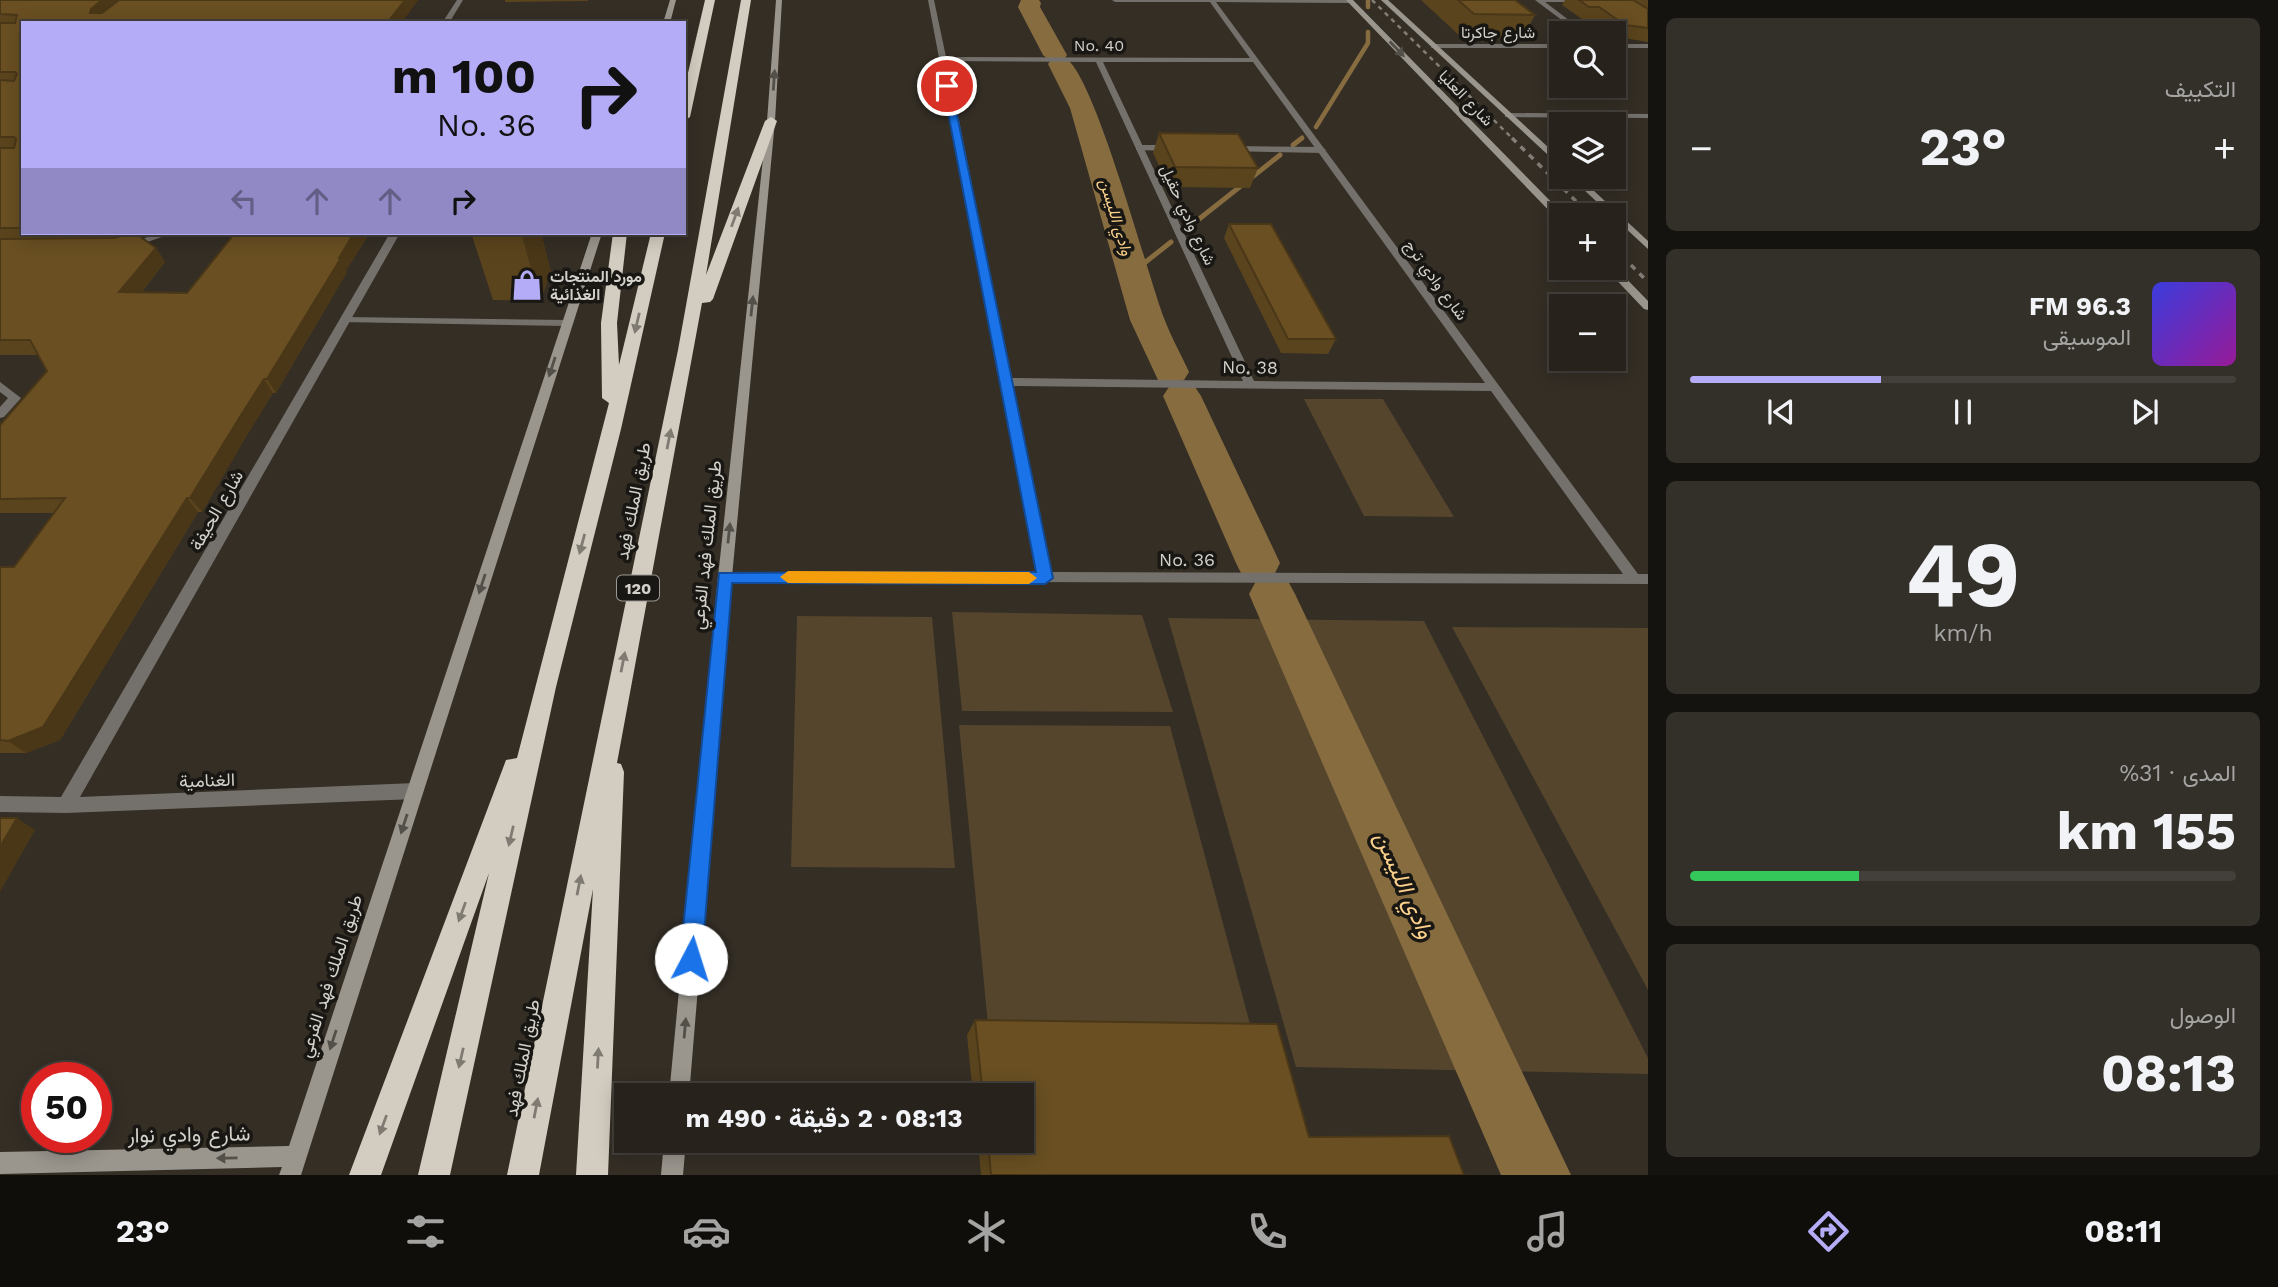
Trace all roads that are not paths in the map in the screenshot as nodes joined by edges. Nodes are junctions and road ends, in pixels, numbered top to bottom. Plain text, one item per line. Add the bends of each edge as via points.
1 (460, 0) edge
2 (673, 0) edge
3 (710, 0) edge
4 (746, 0) edge
5 (779, 0) edge
6 (931, 0) edge
7 (1115, 0) edge
8 (1180, 0) edge
9 (1384, 0) edge
10 (1538, 0) edge
11 (1590, 0) edge
12 (1212, 1) edge
13 (1350, 1) edge
14 (446, 21) edge
15 (667, 21) edge
16 (1567, 21) edge
17 (1434, 46) junction
18 (1549, 46) edge
19 (1626, 46) edge
20 (1648, 46) edge
21 (942, 59) junction
22 (1098, 60) junction
23 (1256, 60) junction
24 (686, 108) edge
25 (1508, 115) junction
26 (1648, 116) edge
27 (771, 121) junction
28 (1139, 148) junction
29 (1178, 148) edge
30 (1217, 149) edge
31 (1322, 150) junction
32 (1549, 153) edge
33 (1587, 189) edge
34 (1549, 206) edge
35 (162, 235) edge
36 (394, 235) edge
37 (596, 235) edge
38 (621, 235) edge
39 (657, 235) edge
40 (1648, 246) edge
41 (123, 247) edge
42 (1622, 280) edge
43 (1648, 307) edge
44 (345, 320) junction
45 (566, 323) junction
46 (687, 350) junction
47 (1006, 382) junction
48 (1250, 384) junction
49 (0, 386) edge
50 (1494, 387) junction
51 (0, 414) edge
52 (612, 429) junction
53 (725, 577) junction
54 (1045, 578) junction
55 (1641, 578) edge
56 (545, 687) junction
57 (616, 696) junction
58 (415, 792) junction
59 (0, 804) edge
60 (66, 805) junction
61 (680, 1083) edge
62 (674, 1153) edge
63 (0, 1163) edge
64 (292, 1166) edge
65 (365, 1175) edge
66 (434, 1175) edge
67 (523, 1175) edge
68 (592, 1175) edge
69 (671, 1175) edge

1 - 14 street
2 - 15 main road
3 - 24 highway
4 - 46 highway, طريق الملك فهد / 120
27 -> 5 main road, طريق الملك فهد الفرعي
6 - 21 street
7 - 8 street
8 - 12 street
9 - 17 main road, شارع العليا
10 - 11 street
10 - 16 street
12 - 13 street
12 - 23 street, شارع وادي ترج
13 -> 34 main road, شارع العليا
17 - 18 street, شارع جاكرتا
17 - 25 main road, شارع العليا
19 - 20 street
21 - 22 street, No. 40
21 - 47 street
22 - 23 street, No. 40
22 - 28 street, شارع وادي حقيل
23 - 31 street, شارع وادي ترج
25 - 26 street
25 - 32 main road, شارع العليا
46 -> 27 highway
53 -> 27 main road, طريق الملك فهد الفرعي
28 - 29 street
28 - 48 street, شارع وادي حقيل
30 - 31 street
31 - 50 street, شارع وادي ترج
33 - 40 main road
35 - 41 street
36 - 44 street, شارع الحيفة
37 - 45 main road, طريق الملك فهد الفرعي
38 - 52 highway via 609,323
39 -> 52 highway, طريق الملك فهد
42 - 43 main road
44 - 45 street
44 - 60 street, شارع الحيفة
45 -> 58 main road, طريق الملك فهد الفرعي
57 -> 46 highway, طريق الملك فهد / 120
47 - 48 street, No. 38
47 - 54 street
48 - 50 street, No. 38
49 - 51 street via 15,398
50 - 55 street, شارع وادي ترج
52 -> 56 highway, طريق الملك فهد
53 - 54 street, No. 36
61 -> 53 main road, طريق الملك فهد الفرعي
54 - 55 street, No. 36
56 -> 65 highway
56 -> 66 highway, طريق الملك فهد
67 -> 57 highway, طريق الملك فهد / 120
68 -> 57 highway
58 - 60 street, الغنامية
58 -> 64 main road, طريق الملك فهد الفرعي
59 - 60 street, الغنامية
62 - 69 main road
64 -> 63 main road, شارع وادي نوار

